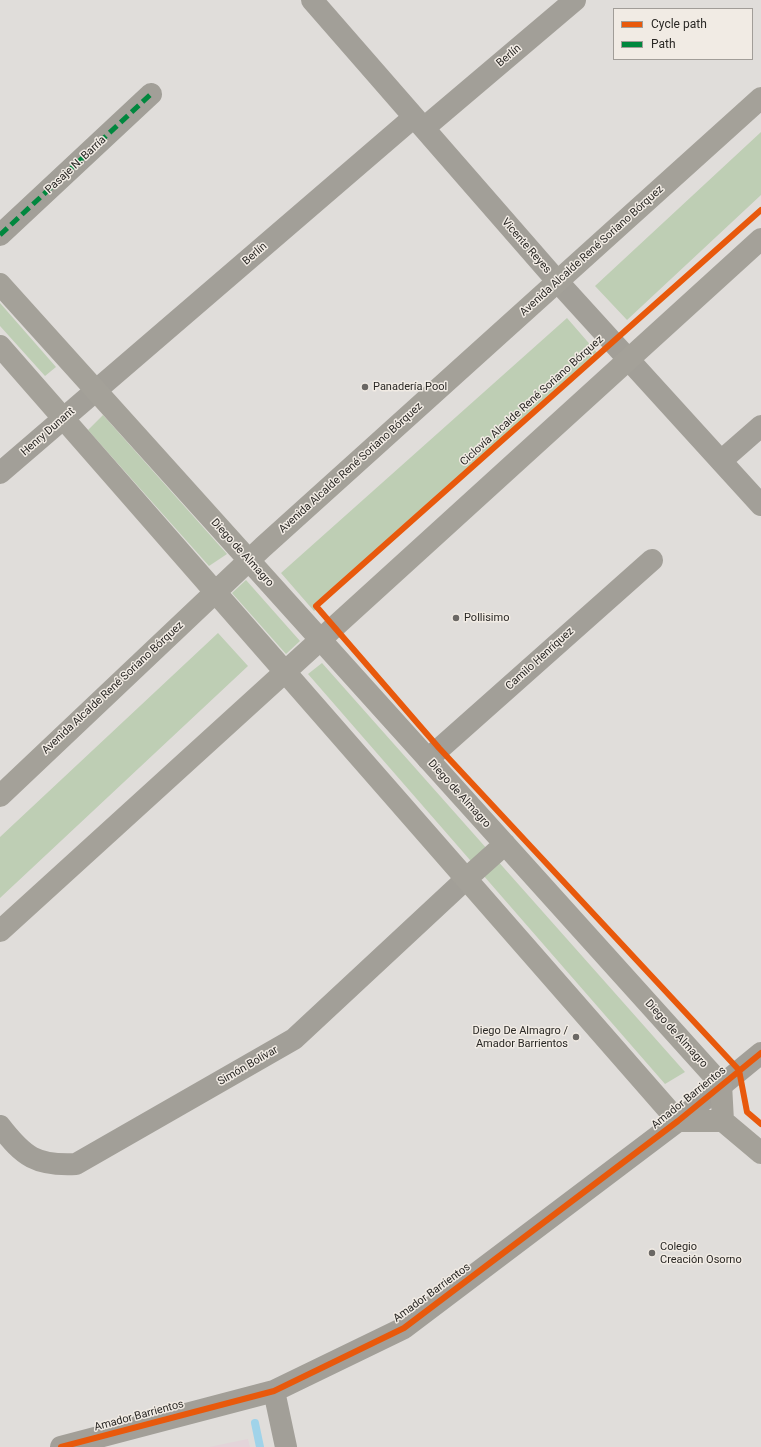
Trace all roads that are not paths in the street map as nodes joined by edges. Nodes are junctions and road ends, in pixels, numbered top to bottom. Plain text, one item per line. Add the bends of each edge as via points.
1 (312, 0) edge
2 (575, 0) edge
3 (151, 94) dead end
4 (761, 98) edge
5 (419, 122) junction
6 (0, 235) edge
7 (761, 239) edge
8 (558, 282) junction
9 (0, 284) edge
10 (0, 346) edge
11 (628, 359) junction
12 (96, 391) junction
13 (63, 419) junction
14 (761, 426) edge
15 (721, 461) junction
16 (0, 473) edge
17 (761, 505) edge
18 (249, 560) junction
19 (652, 560) dead end
20 (215, 592) junction
21 (320, 638) junction
22 (284, 671) junction
23 (428, 759) junction
24 (0, 796) edge
25 (505, 844) junction
26 (466, 879) junction
27 (0, 931) edge
28 (761, 1053) edge
29 (721, 1084) junction
30 (678, 1121) junction
31 (723, 1121) junction
32 (0, 1126) edge
33 (761, 1154) edge
34 (274, 1392) junction
35 (66, 1446) edge
36 (286, 1447) edge

1 - 5 street, Vicente Reyes
2 - 5 street, Berlín
3 - 6 street, Pasaje N. Barría
4 - 8 main road, Avenida Alcalde René Soriano Bórquez
5 - 8 street, Vicente Reyes
5 - 12 street, Berlín
7 - 11 main road
8 - 11 street, Vicente Reyes
8 - 18 main road, Avenida Alcalde René Soriano Bórquez
9 - 12 main road, Diego de Almagro
10 - 13 main road
11 - 15 street, Vicente Reyes
11 - 21 main road
12 - 13 street, Henry Dunant
12 - 18 main road, Diego de Almagro
13 - 16 street, Henry Dunant
13 - 20 main road
14 - 15 street
15 - 17 street, Vicente Reyes
18 - 20 main road, Avenida Alcalde René Soriano Bórquez
18 - 21 main road, Diego de Almagro
19 - 23 street, Camilo Henríquez
20 - 22 main road
20 - 24 main road, Avenida Alcalde René Soriano Bórquez
21 - 22 main road
21 - 23 main road, Diego de Almagro
22 - 26 main road
22 - 27 main road
23 - 25 main road, Diego de Almagro
25 - 26 main road
25 - 29 main road, Diego de Almagro
26 - 30 main road
26 - 32 street, Simón Bolívar via 294,1039 76,1164 45,1163 30,1157 16,1148
28 - 29 street, Amador Barrientos
29 - 30 street, Amador Barrientos
29 - 31 main road
30 - 31 main road
30 - 34 street, Amador Barrientos via 404,1328
31 - 33 main road
34 - 35 street, Amador Barrientos
34 - 36 street

